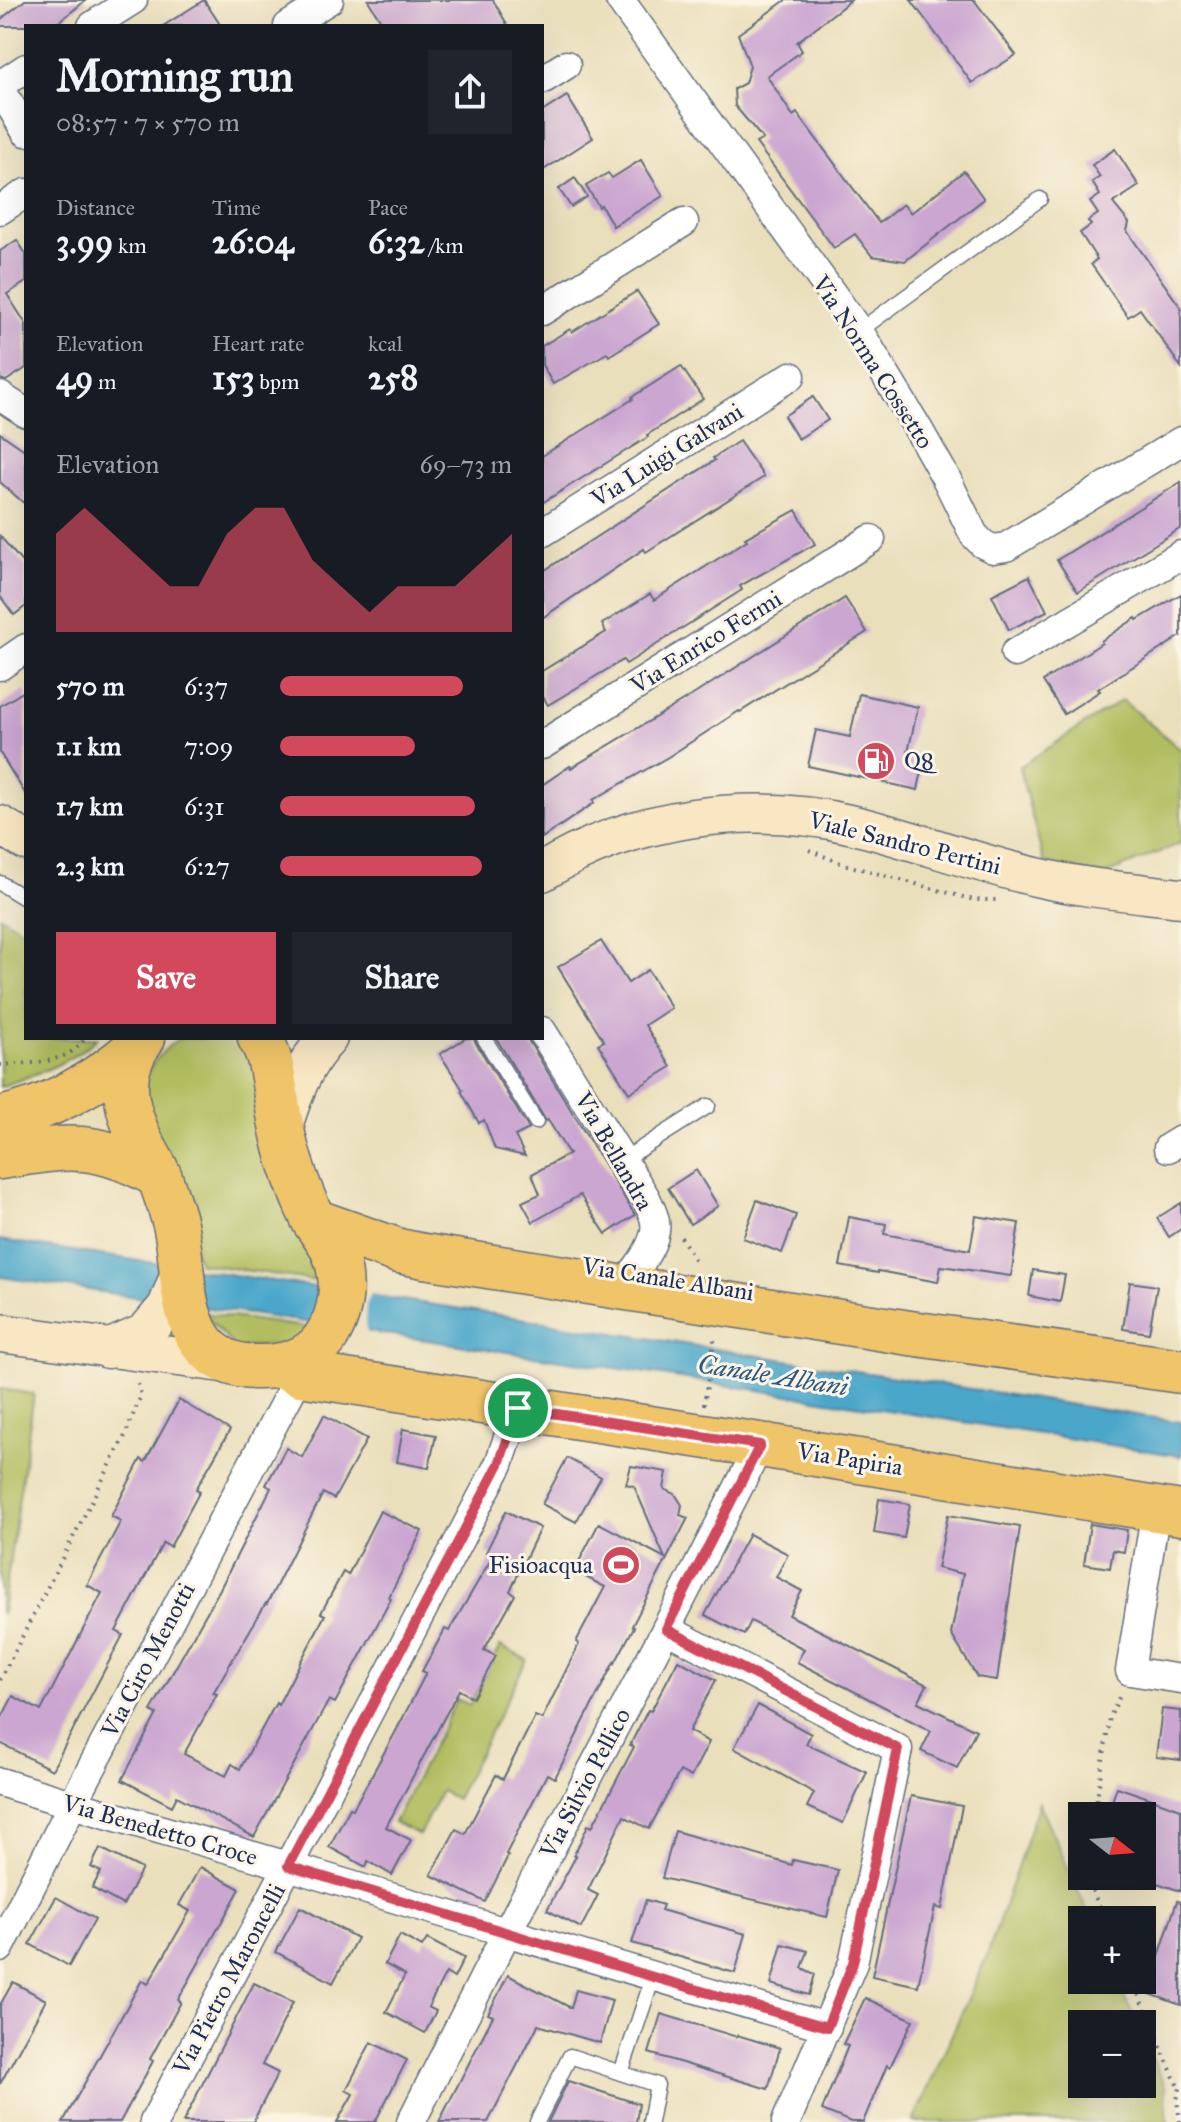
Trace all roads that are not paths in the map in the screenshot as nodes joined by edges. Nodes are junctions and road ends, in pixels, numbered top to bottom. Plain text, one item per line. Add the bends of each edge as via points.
1 (133, 0) edge
2 (329, 0) edge
3 (620, 0) edge
4 (95, 24) edge
5 (291, 24) edge
6 (24, 69) edge
7 (0, 86) edge
8 (24, 128) edge
9 (24, 194) edge
10 (1040, 199) dead end
11 (0, 210) edge
12 (684, 222) dead end
13 (544, 310) edge
14 (859, 331) junction
15 (791, 376) dead end
16 (1181, 441) edge
17 (544, 532) edge
18 (871, 539) dead end
19 (1181, 555) edge
20 (24, 649) edge
21 (1015, 653) dead end
22 (0, 666) edge
23 (544, 744) edge
24 (0, 825) edge
25 (24, 840) edge
26 (544, 871) edge
27 (0, 883) edge
28 (24, 898) edge
29 (1181, 898) edge
30 (544, 1034) edge
31 (261, 1040) edge
32 (326, 1040) edge
33 (485, 1040) edge
34 (139, 1043) edge
35 (708, 1106) dead end
36 (0, 1119) edge
37 (536, 1122) dead end
38 (282, 1129) junction
39 (0, 1157) edge
40 (623, 1160) junction
41 (159, 1176) junction
42 (314, 1221) junction
43 (424, 1256) junction
44 (182, 1268) junction
45 (632, 1274) junction
46 (0, 1333) edge
47 (910, 1333) junction
48 (118, 1350) junction
49 (230, 1364) junction
50 (291, 1370) junction
51 (1181, 1371) edge
52 (518, 1408) junction
53 (760, 1445) junction
54 (1168, 1511) edge
55 (666, 1629) junction
56 (1181, 1679) edge
57 (0, 1782) edge
58 (72, 1805) junction
59 (288, 1866) junction
60 (507, 1932) junction
61 (0, 1948) edge
62 (653, 1977) junction
63 (827, 2027) junction
64 (621, 2073) junction
65 (154, 2122) edge
66 (411, 2122) edge
67 (537, 2122) edge
68 (650, 2122) edge
69 (786, 2122) edge

1 - 4 street
2 - 5 street
3 - 14 street, Via Norma Cossetto
6 - 7 street
7 - 8 street
9 - 11 street
10 - 14 lane
12 - 13 street
14 - 16 street, Via Norma Cossetto via 974,535 993,549 1006,547
15 - 17 street, Via Luigi Galvani
18 - 23 street, Via Enrico Fermi
19 - 21 street
20 - 22 street
24 - 25 main road
26 - 29 main road, Viale Sandro Pertini via 611,837 693,818 778,813 851,824 1037,877
27 - 28 lane
30 - 40 street, Via Bellandra
31 - 38 main road
32 - 38 main road via 297,1083
33 - 37 lane
34 - 36 main road via 105,1074 60,1100
34 - 41 main road via 125,1078 127,1101
35 - 40 lane
38 - 42 main road
39 - 41 main road via 90,1148
40 - 45 street, Via Bellandra via 656,1223
41 - 44 main road
42 - 43 main road, Via Canale Albani
42 - 50 main road via 332,1248 341,1296 334,1326
43 - 45 street, Via Canale Albani via 437,1247 458,1244
43 - 47 main road, Via Canale Albani
44 - 48 main road via 167,1307 145,1333
44 - 49 main road via 190,1322 210,1351
45 - 47 street, Via Canale Albani via 879,1314
46 - 48 main road
47 - 51 main road, Via Canale Albani
48 - 49 main road
49 - 50 main road, Via Papiria
50 - 52 main road, Via Papiria
50 - 58 street, Via Ciro Menotti
52 - 53 main road, Via Papiria
52 - 59 street, Via Pietro Maroncelli via 499,1464
53 - 54 main road, Via Papiria
53 - 55 street, Via Silvio Pellico
54 - 56 street via 1130,1671
55 - 60 street, Via Silvio Pellico
55 - 63 street via 898,1749 853,1963
57 - 58 street, Via Benedetto Croce
58 - 59 street, Via Benedetto Croce
58 - 61 street, Via Ciro Menotti
59 - 60 street, Via Benedetto Croce
59 - 65 street, Via Pietro Maroncelli
60 - 62 street, Via Benedetto Croce
60 - 66 street, Via Silvio Pellico
62 - 63 street, Via Benedetto Croce
62 - 64 lane
63 - 69 street
64 - 67 lane via 570,2056
64 - 68 lane via 657,2085

